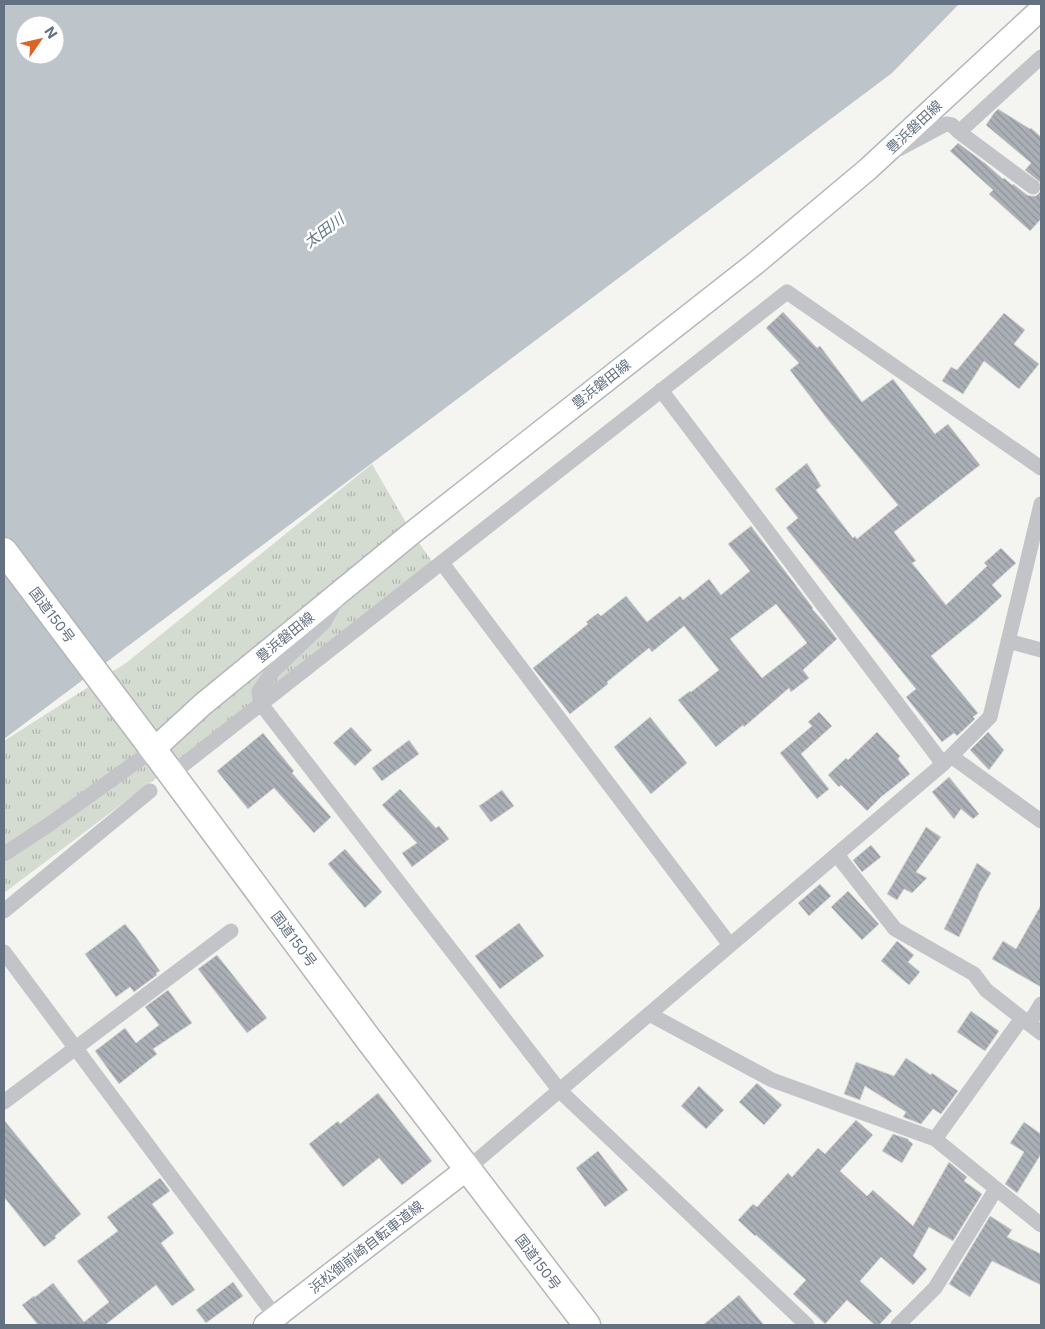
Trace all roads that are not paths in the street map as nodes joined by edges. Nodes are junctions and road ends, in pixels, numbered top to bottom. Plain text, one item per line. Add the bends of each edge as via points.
1 (1041, 10) edge
2 (1041, 24) edge
3 (1013, 36) junction
4 (1041, 57) edge
5 (959, 132) junction
6 (878, 160) junction
7 (1033, 187) dead end
8 (661, 390) junction
9 (1041, 468) edge
10 (1041, 504) edge
11 (4, 551) edge
12 (442, 563) junction
13 (342, 591) junction
14 (1008, 641) junction
15 (1041, 650) edge
16 (261, 704) junction
17 (150, 745) junction
18 (947, 760) junction
19 (183, 765) dead end
20 (150, 791) dead end
21 (1041, 821) edge
22 (4, 854) edge
23 (837, 854) junction
24 (4, 911) edge
25 (231, 931) dead end
26 (730, 946) junction
27 (4, 952) edge
28 (1041, 1004) edge
29 (649, 1014) junction
30 (1031, 1025) edge
31 (75, 1048) junction
32 (560, 1091) junction
33 (4, 1102) edge
34 (935, 1139) junction
35 (468, 1169) junction
36 (996, 1189) junction
37 (1041, 1225) edge
38 (274, 1322) edge
39 (587, 1325) edge
40 (806, 1325) edge
41 (898, 1325) edge

1 - 3 main road, 豊浜磐田線
2 - 3 street
3 - 6 main road, 豊浜磐田線
4 - 5 street
5 - 6 street via 952,124 946,124
5 - 7 street
6 - 13 main road, 豊浜磐田線 via 757,262
8 - 9 street via 787,292
8 - 12 street
8 - 18 street
10 - 14 street
11 - 17 highway, 国道150号
12 - 16 street
12 - 26 street
13 - 16 street via 324,622 274,670 259,691
13 - 17 main road, 豊浜磐田線
14 - 15 street
14 - 18 street via 990,717
16 - 19 street
16 - 32 street
17 - 22 street via 47,826
17 - 35 highway, 国道150号
18 - 21 street
18 - 23 street
20 - 24 street
23 - 26 street
23 - 30 street via 895,929 974,974 986,990
25 - 31 street
26 - 29 street
27 - 31 street
28 - 30 street
29 - 32 street
29 - 34 street via 772,1080
30 - 34 street
31 - 33 street
31 - 38 street
32 - 35 street
32 - 40 street
34 - 36 street
35 - 38 main road, 浜松御前崎自転車道線
35 - 39 highway, 国道150号
36 - 37 street
36 - 41 street via 935,1288

